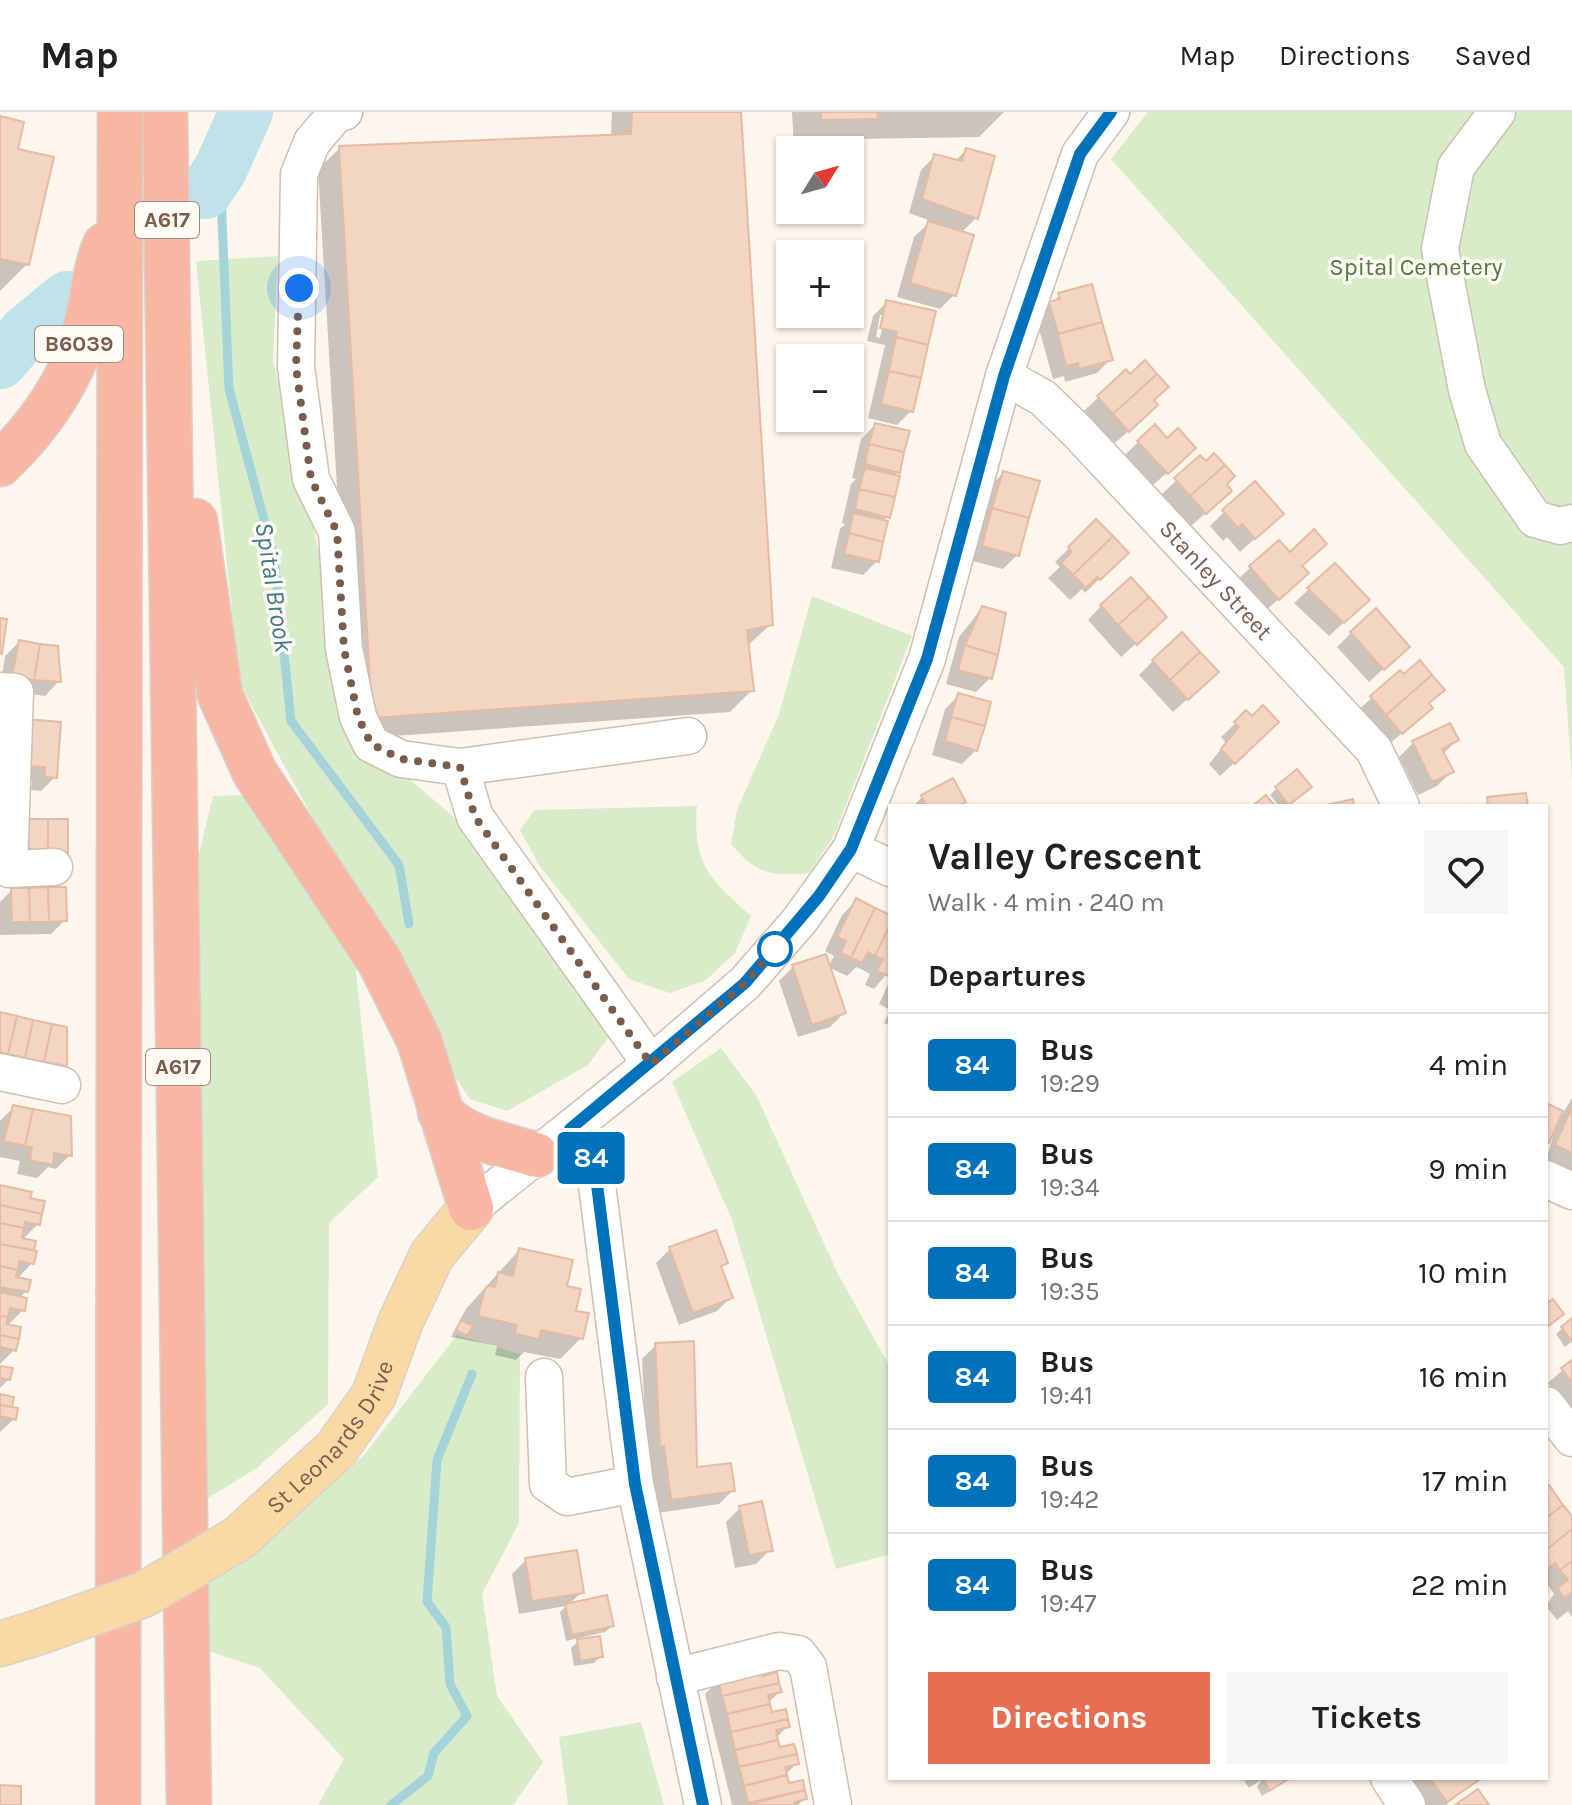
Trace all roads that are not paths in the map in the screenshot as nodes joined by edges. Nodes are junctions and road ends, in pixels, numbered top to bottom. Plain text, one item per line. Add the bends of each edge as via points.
1 (120, 112) edge
2 (165, 112) edge
3 (344, 112) edge
4 (1111, 112) edge
5 (1497, 112) edge
6 (122, 206) junction
7 (168, 328) junction
8 (1004, 376) junction
9 (0, 464) edge
10 (1572, 523) edge
11 (8, 691) edge
12 (688, 736) dead end
13 (460, 767) junction
14 (1400, 804) edge
15 (851, 849) junction
16 (54, 867) dead end
17 (888, 867) edge
18 (651, 1064) junction
19 (0, 1072) edge
20 (62, 1085) dead end
21 (440, 1112) junction
22 (553, 1142) junction
23 (1548, 1180) edge
24 (1572, 1191) edge
25 (471, 1208) junction
26 (544, 1377) dead end
27 (1548, 1408) edge
28 (1572, 1438) edge
29 (635, 1484) junction
30 (18, 1639) edge
31 (675, 1677) junction
32 (1390, 1780) edge
33 (118, 1805) edge
34 (189, 1805) edge
35 (703, 1805) edge
36 (833, 1805) edge
37 (1407, 1805) edge

1 - 6 highway, A617
2 - 7 highway, A617
3 - 13 street via 312,142 299,174 296,367 311,479 337,532 344,649 358,717 371,744 401,759
4 - 8 street, St Leonards Drive via 1080,154
5 - 10 street via 1456,167 1440,249 1483,444 1535,519 1560,526
6 - 9 highway, B6039 via 97,263 87,325 54,401
6 - 33 highway, A617
7 - 21 highway via 220,695 255,773 380,962 419,1040
7 - 34 highway, A617
8 - 14 street, Stanley Street via 1043,398 1077,431 1374,750
8 - 15 street, St Leonards Drive via 927,659
11 - 16 street via 9,869
12 - 13 street
13 - 18 street via 475,817
15 - 17 street
15 - 18 street, St Leonards Drive via 745,983
18 - 22 street, St Leonards Drive
19 - 20 street
21 - 22 highway via 472,1137
21 - 25 highway
22 - 25 street, St Leonards Drive
22 - 29 street via 590,1156 595,1169
23 - 24 street
25 - 30 main road, St Leonards Drive, bridge via 432,1255 374,1395 336,1449 239,1538 143,1595
26 - 29 street via 548,1484 567,1497
27 - 28 street
29 - 31 street
31 - 35 street
31 - 36 street via 779,1651 798,1654 808,1667
32 - 37 street

